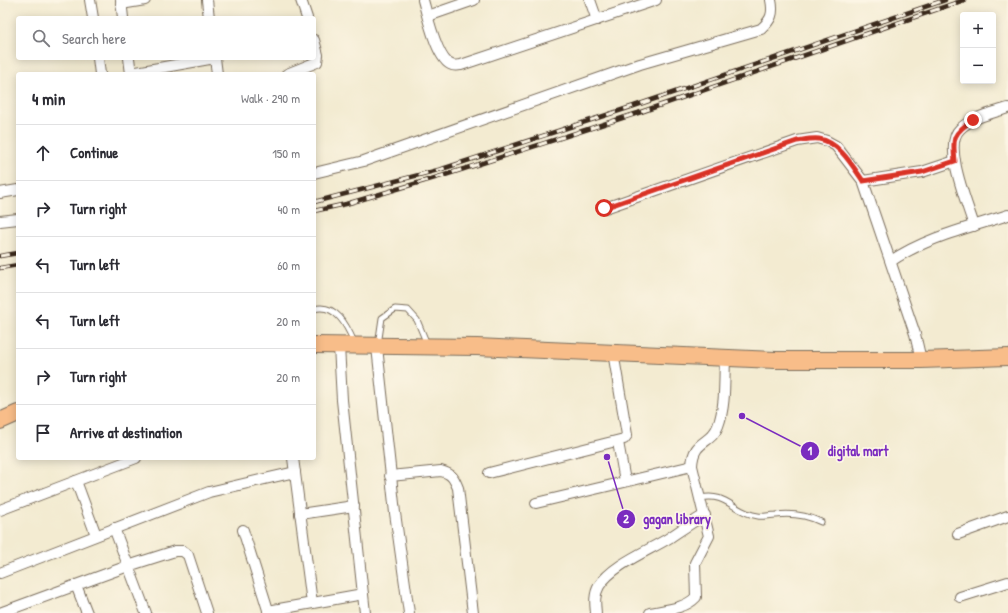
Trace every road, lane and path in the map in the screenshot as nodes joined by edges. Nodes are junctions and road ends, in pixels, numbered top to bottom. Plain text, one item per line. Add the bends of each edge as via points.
1 (90, 0) edge
2 (145, 0) edge
3 (207, 0) edge
4 (301, 0) edge
5 (423, 0) edge
6 (474, 0) edge
7 (590, 0) edge
8 (656, 0) edge
9 (771, 0) edge
10 (121, 2) edge
11 (93, 16) edge
12 (123, 16) edge
13 (209, 16) edge
14 (306, 16) edge
15 (428, 16) junction
16 (597, 20) junction
17 (316, 48) edge
18 (98, 60) edge
19 (129, 60) edge
20 (204, 60) edge
21 (215, 60) edge
22 (100, 72) edge
23 (131, 72) edge
24 (142, 72) edge
25 (217, 72) edge
26 (292, 72) edge
27 (1008, 108) edge
28 (955, 161) junction
29 (316, 173) edge
30 (863, 181) junction
31 (16, 190) edge
32 (0, 193) edge
33 (604, 208) dead end
34 (1008, 215) edge
35 (16, 219) edge
36 (0, 221) edge
37 (974, 226) junction
38 (891, 261) junction
39 (316, 309) edge
40 (316, 345) edge
41 (339, 346) junction
42 (356, 347) junction
43 (377, 347) junction
44 (428, 347) junction
45 (613, 352) junction
46 (726, 357) junction
47 (1008, 357) edge
48 (921, 360) junction
49 (16, 414) edge
50 (0, 421) edge
51 (618, 442) junction
52 (131, 460) edge
53 (293, 460) edge
54 (692, 466) junction
55 (295, 472) junction
56 (489, 473) dead end
57 (390, 476) junction
58 (76, 481) junction
59 (625, 482) junction
60 (700, 498) junction
61 (536, 503) dead end
62 (354, 506) junction
63 (0, 510) edge
64 (300, 514) junction
65 (705, 515) junction
66 (1008, 516) edge
67 (821, 522) dead end
68 (114, 528) junction
69 (243, 530) dead end
70 (958, 534) dead end
71 (96, 536) junction
72 (128, 566) junction
73 (0, 573) edge
74 (1008, 582) edge
75 (76, 585) junction
76 (363, 594) junction
77 (960, 597) dead end
78 (312, 603) junction
79 (26, 608) edge
80 (678, 610) edge
81 (269, 612) edge
82 (0, 613) edge
83 (87, 613) edge
84 (146, 613) edge
85 (207, 613) edge
86 (365, 613) edge
87 (409, 613) edge
88 (473, 613) edge
89 (596, 613) edge
90 (650, 613) edge

1 - 11 street
2 - 10 street
3 - 13 street
4 - 14 street
5 - 15 street
6 - 15 street
7 - 16 street
8 - 16 street
9 - 29 street via 770,22 760,29 640,64 364,161
10 - 12 street
15 - 16 street via 439,52 452,66
17 - 26 street via 317,62
18 - 22 street
19 - 23 street
20 - 24 street
21 - 25 street
27 - 28 street via 973,120 960,128 954,136
28 - 30 street via 922,172
28 - 37 street
30 - 33 street via 836,146 817,138 797,141
30 - 38 street
31 - 32 street
34 - 37 street
35 - 36 street
37 - 38 street via 929,240
38 - 48 street
39 - 42 lane via 321,308 335,312 346,323
40 - 41 highway
41 - 42 highway
41 - 62 street via 342,400
42 - 43 highway
43 - 44 highway
43 - 44 lane via 382,318 395,309 408,310 417,320
43 - 57 street
44 - 45 highway
45 - 46 highway
45 - 51 street via 627,435
46 - 48 highway via 776,360
46 - 54 street via 722,412 718,427 699,445 693,455
47 - 48 highway
49 - 50 highway
51 - 56 street
51 - 59 street
52 - 58 street
53 - 55 street
54 - 59 street
54 - 60 street
55 - 64 street
55 - 68 street via 208,492
57 - 87 street
57 - 88 street via 441,471 454,478 458,488
58 - 63 street
58 - 71 street
59 - 61 street
60 - 65 street
60 - 67 lane via 721,498 746,513 758,516 800,514
62 - 64 street
62 - 76 street
64 - 78 street
65 - 80 street via 709,536 694,563 696,597
65 - 89 street via 609,573 594,600
66 - 70 street
68 - 71 street
68 - 72 street
69 - 81 street
71 - 73 street
72 - 75 street
72 - 84 street
72 - 85 street via 175,551 183,551 190,561
74 - 77 street
75 - 79 street
75 - 83 street
76 - 78 street
76 - 86 street
78 - 81 street
79 - 82 street
80 - 90 street

